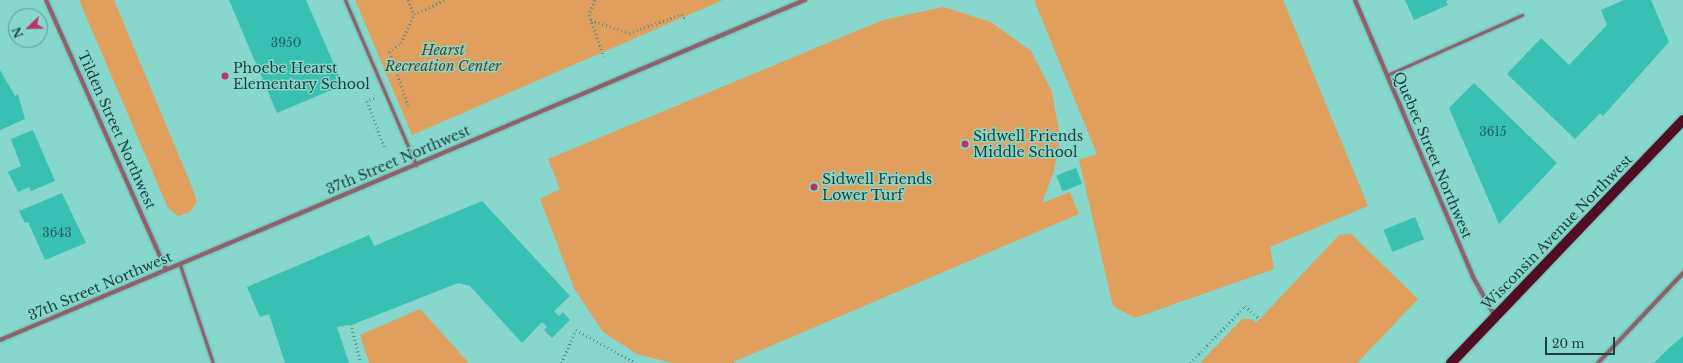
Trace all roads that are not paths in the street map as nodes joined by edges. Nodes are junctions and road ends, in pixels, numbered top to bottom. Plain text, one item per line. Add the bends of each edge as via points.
1 (46, 0) edge
2 (345, 0) edge
3 (805, 0) edge
4 (1356, 0) edge
5 (1522, 15) dead end
6 (1387, 75) junction
7 (1683, 120) edge
8 (416, 164) junction
9 (180, 265) junction
10 (166, 270) junction
11 (1683, 273) edge
12 (1495, 316) junction
13 (0, 340) edge
14 (213, 363) edge
15 (1450, 363) edge
16 (1598, 363) edge

1 - 10 street, Tilden Street Northwest
2 - 8 lane
3 - 8 street, 37th Street Northwest
4 - 6 street, Quebec Street Northwest
5 - 6 lane
6 - 12 street, Quebec Street Northwest via 1473,277
7 - 12 main road, Wisconsin Avenue Northwest
8 - 9 street, 37th Street Northwest
9 - 10 street, 37th Street Northwest
9 - 14 lane
10 - 13 street, 37th Street Northwest
11 - 16 street
12 - 15 main road, Wisconsin Avenue Northwest

